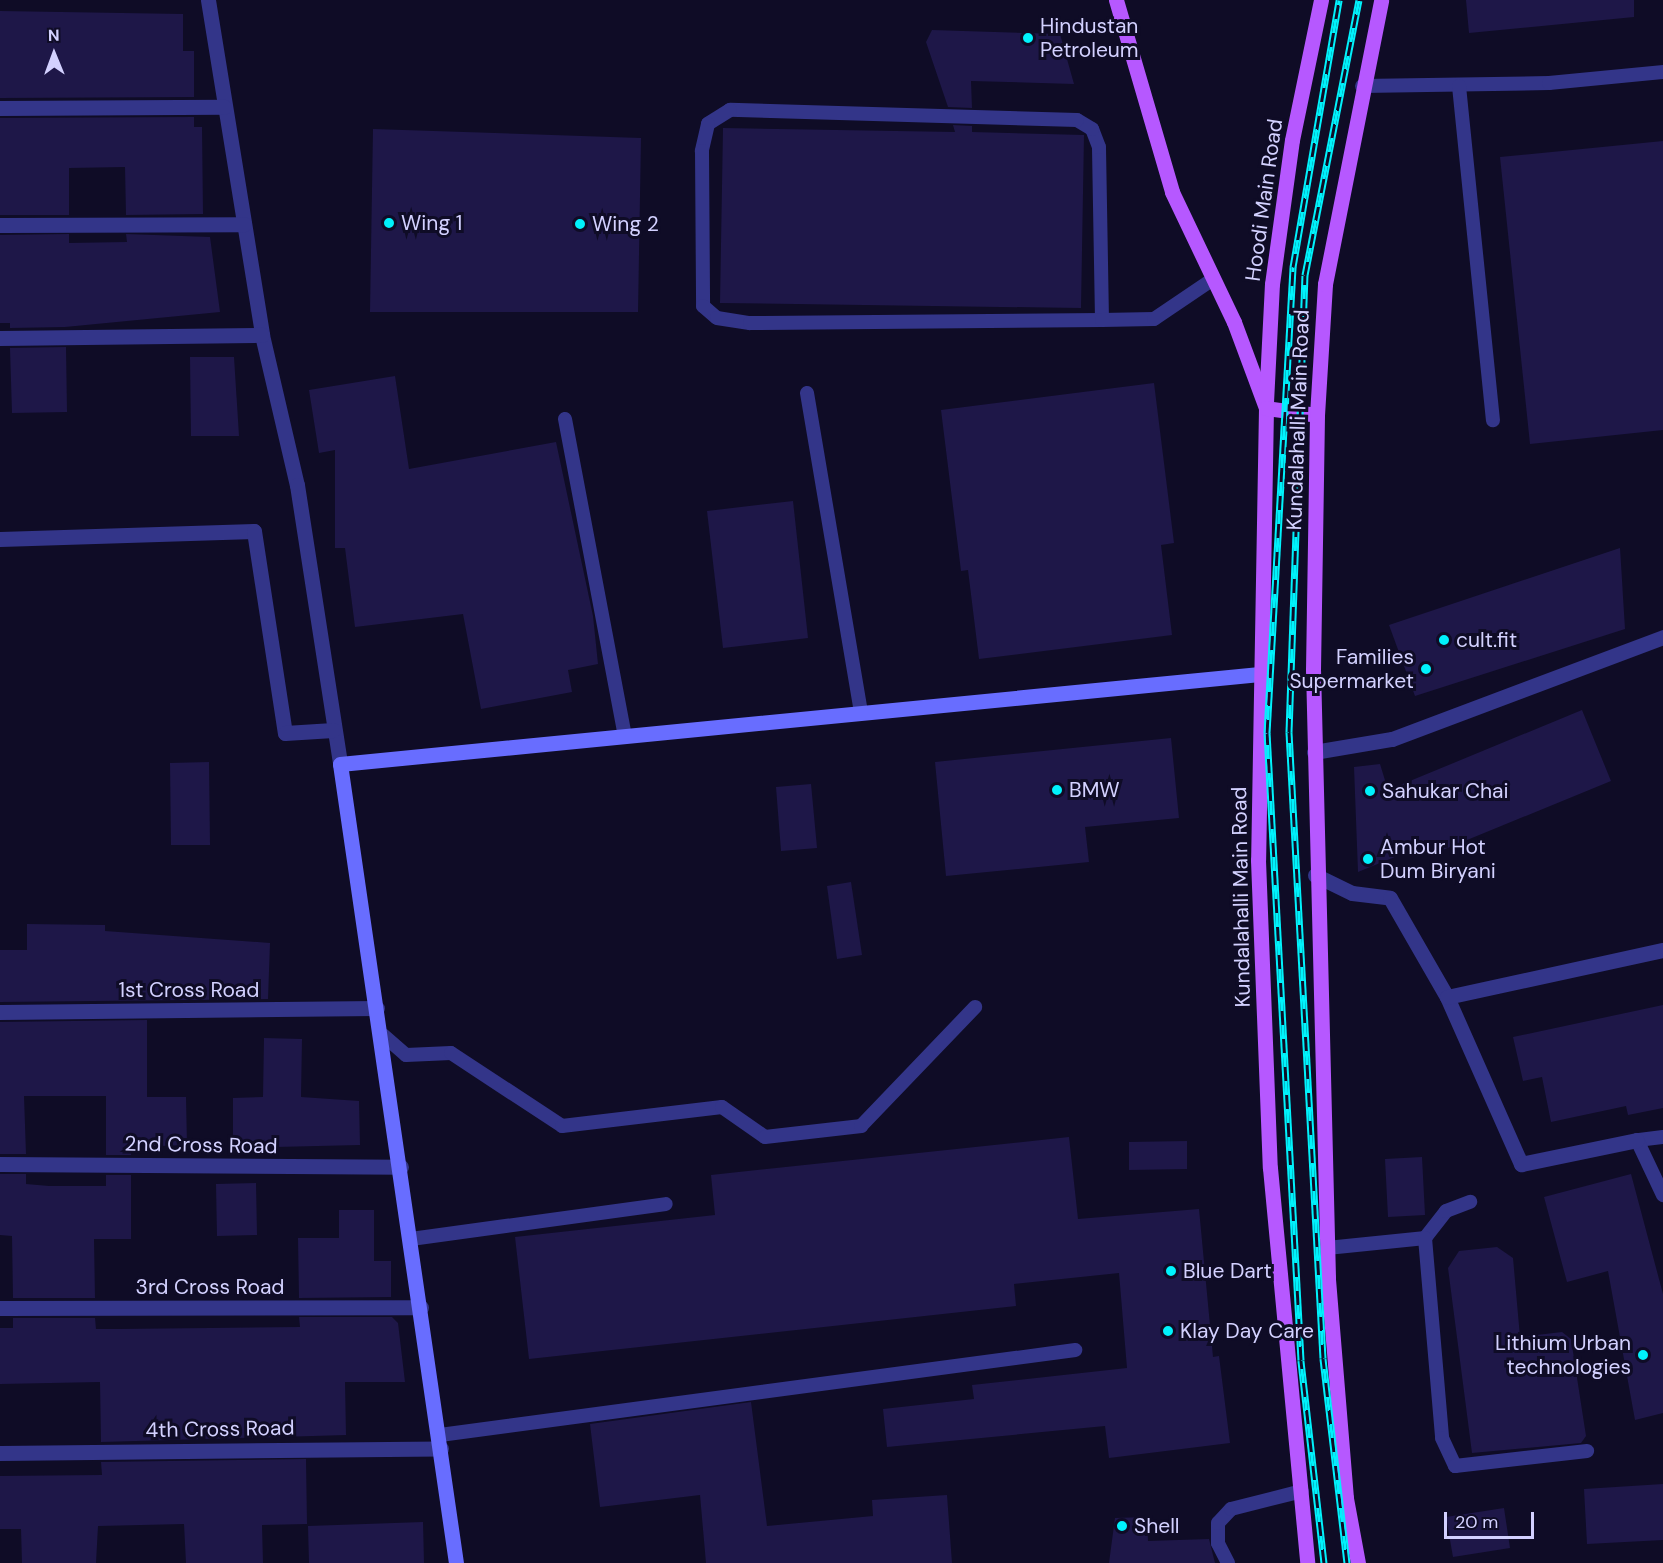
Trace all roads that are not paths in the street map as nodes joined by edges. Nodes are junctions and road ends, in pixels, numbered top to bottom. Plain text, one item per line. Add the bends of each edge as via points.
1 (208, 0) edge
2 (1116, 0) edge
3 (1321, 0) edge
4 (1381, 0) edge
5 (1663, 72) edge
6 (1362, 86) junction
7 (1459, 86) junction
8 (224, 107) junction
9 (0, 108) edge
10 (244, 224) junction
11 (0, 225) edge
12 (1213, 279) junction
13 (1101, 320) junction
14 (262, 335) junction
15 (0, 338) edge
16 (807, 393) dead end
17 (1266, 408) junction
18 (1317, 415) junction
19 (565, 419) dead end
20 (1493, 420) dead end
21 (0, 539) edge
22 (1663, 637) edge
23 (1260, 674) junction
24 (861, 712) junction
25 (333, 730) junction
26 (625, 736) junction
27 (1314, 752) junction
28 (340, 764) junction
29 (1315, 875) junction
30 (1663, 950) edge
31 (1447, 997) junction
32 (975, 1007) dead end
33 (377, 1008) junction
34 (0, 1012) edge
35 (383, 1035) junction
36 (1663, 1137) edge
37 (1637, 1140) junction
38 (0, 1164) edge
39 (401, 1167) junction
40 (1663, 1195) edge
41 (1470, 1202) dead end
42 (666, 1204) dead end
43 (1425, 1238) junction
44 (411, 1239) junction
45 (1327, 1248) junction
46 (421, 1307) junction
47 (0, 1308) edge
48 (1075, 1350) dead end
49 (440, 1441) junction
50 (1587, 1450) dead end
51 (0, 1453) edge
52 (1302, 1491) junction
53 (456, 1563) edge
54 (1228, 1563) edge
55 (1307, 1563) edge
56 (1358, 1563) edge

1 - 8 street
2 - 12 main road, Kundalahalli Main Road via 1172,192
3 - 17 main road, Hoodi Main Road via 1292,140 1272,284
4 - 6 main road
5 - 7 lane
6 - 7 lane
6 - 18 main road, Kundalahalli Main Road via 1325,284
7 - 20 lane
8 - 9 street
8 - 10 street
10 - 11 street
10 - 14 street
12 - 13 lane via 1154,319
12 - 17 main road, Kundalahalli Main Road
13 - 13 lane via 750,323 717,318 703,306 702,151 708,124 730,110 1077,120 1092,129 1098,147
14 - 15 street
14 - 25 street via 297,485
16 - 24 lane
17 - 18 main road
17 - 23 main road, Kundalahalli Main Road
18 - 27 main road, Kundalahalli Main Road
19 - 26 lane
21 - 25 street via 254,531 285,733
22 - 27 street via 1392,739
23 - 24 street
23 - 52 main road, Kundalahalli Main Road via 1258,860 1270,1168
24 - 26 street
25 - 28 street
26 - 28 street
27 - 29 main road, Kundalahalli Main Road
28 - 33 street
29 - 31 street via 1352,893 1390,898
29 - 45 main road, Kundalahalli Main Road
30 - 31 street
31 - 37 street via 1521,1164
32 - 35 lane via 861,1126 765,1137 722,1107 562,1126 451,1053 406,1055
33 - 34 street, 1st Cross Road
33 - 35 street
35 - 39 street
36 - 37 lane
37 - 40 lane
38 - 39 street, 2nd Cross Road
39 - 44 street
41 - 43 lane via 1446,1211
42 - 44 lane
43 - 45 lane
43 - 50 lane via 1442,1438 1455,1466
44 - 46 street
45 - 56 main road, Kundalahalli Main Road via 1346,1498
46 - 47 street, 3rd Cross Road
46 - 49 street
48 - 49 lane
49 - 51 street, 4th Cross Road
49 - 53 street
52 - 54 lane via 1231,1509 1218,1523 1218,1543
52 - 55 main road, Kundalahalli Main Road

